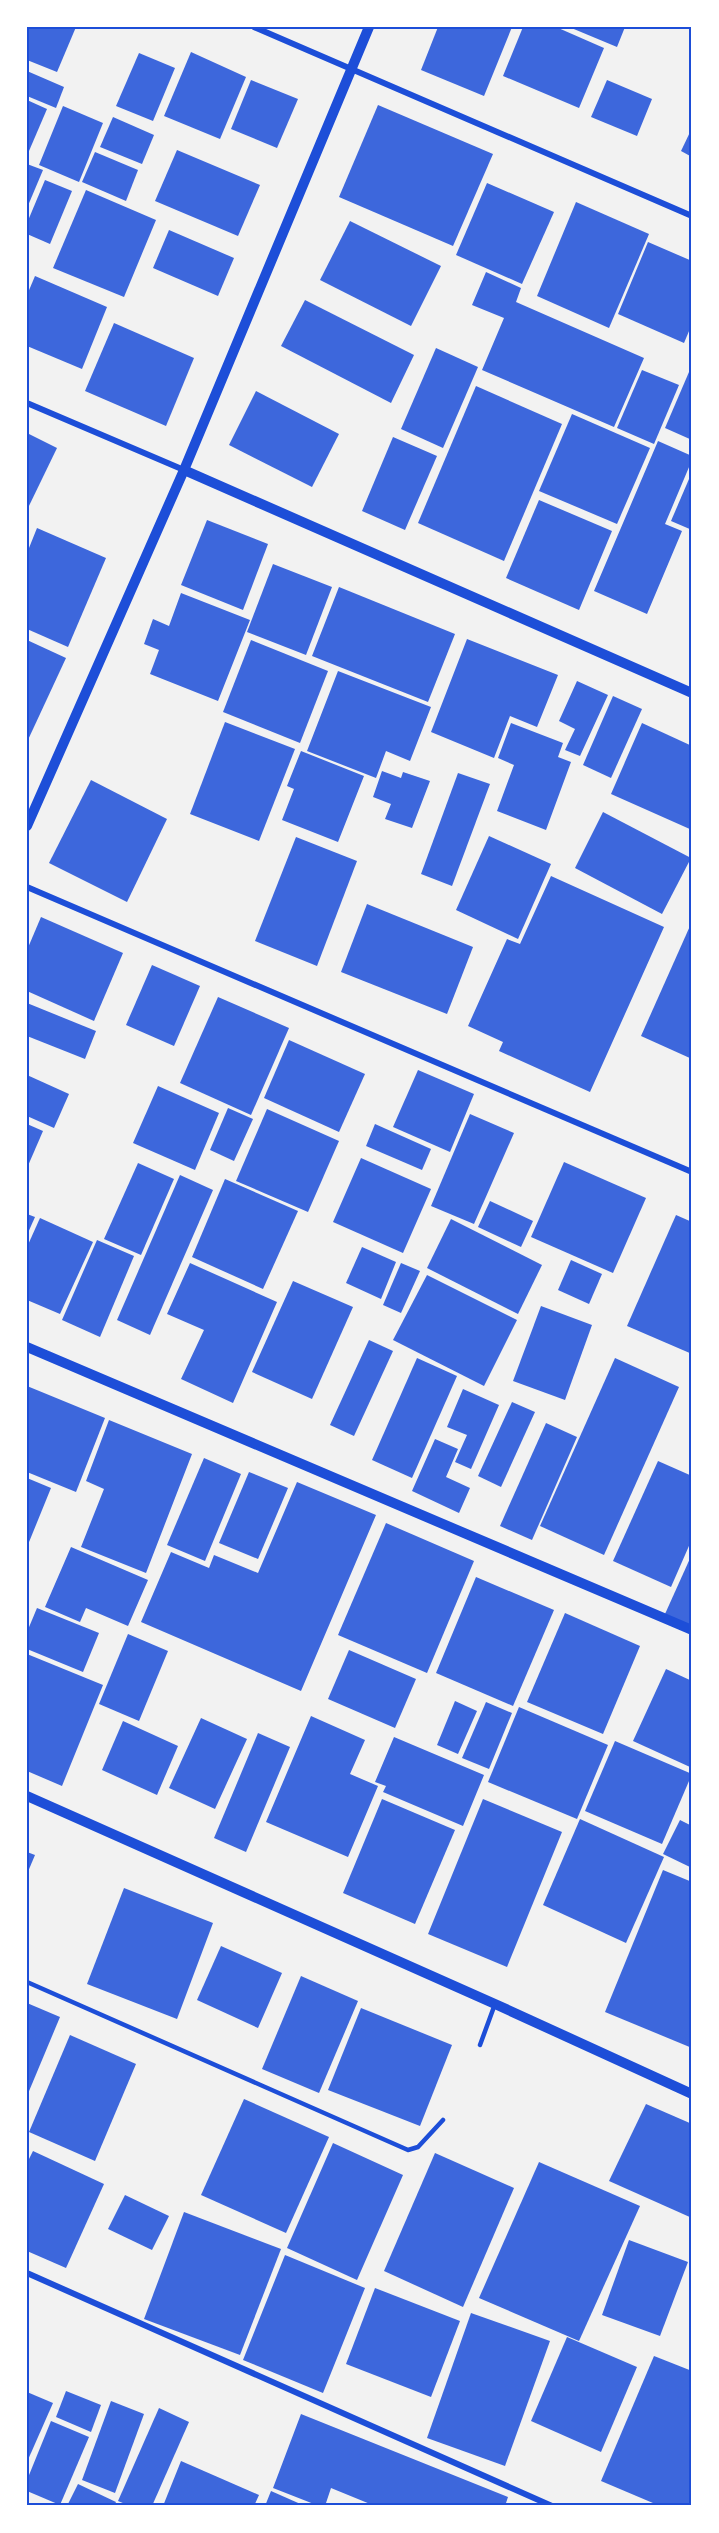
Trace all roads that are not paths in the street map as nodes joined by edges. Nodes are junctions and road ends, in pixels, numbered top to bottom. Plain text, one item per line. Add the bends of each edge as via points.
1 (254, 27) edge
2 (369, 27) edge
3 (351, 68) junction
4 (692, 216) edge
5 (27, 403) edge
6 (184, 470) junction
7 (692, 693) edge
8 (27, 826) edge
9 (27, 887) edge
10 (692, 1172) edge
11 (27, 1347) edge
12 (692, 1630) edge
13 (27, 1796) edge
14 (27, 1982) edge
15 (495, 2004) junction
16 (480, 2045) dead end
17 (692, 2094) edge
18 (443, 2120) dead end
19 (27, 2273) edge
20 (552, 2506) edge

1 - 3 street
2 - 3 street
3 - 4 street
3 - 6 street
5 - 6 street
6 - 7 street
6 - 8 street
9 - 10 street
11 - 12 street
13 - 15 street
14 - 18 lane via 408,2150 418,2146
15 - 16 lane
15 - 17 street
19 - 20 street

